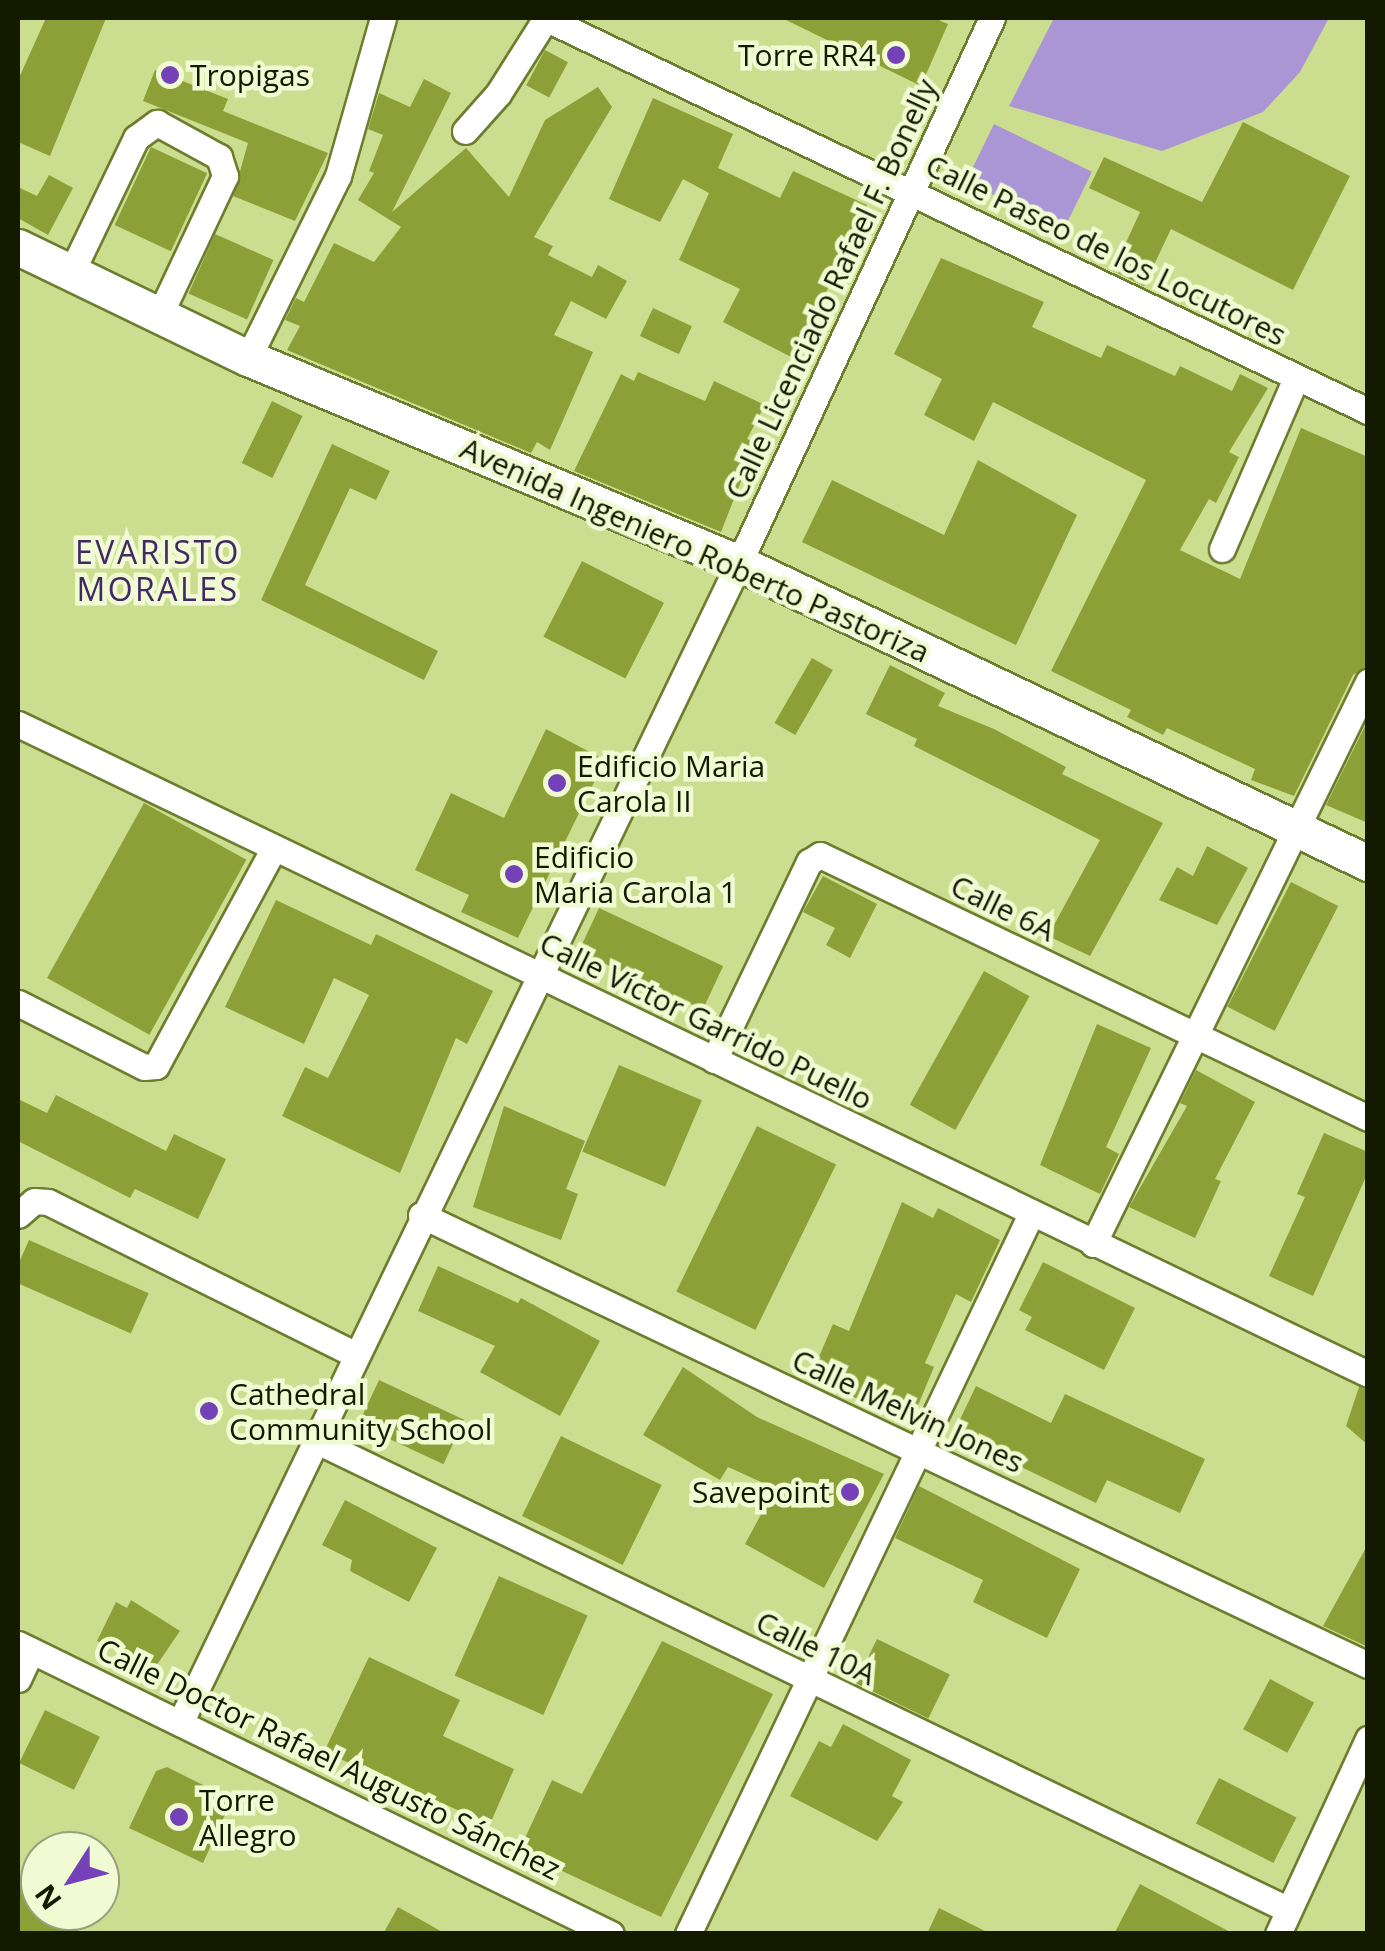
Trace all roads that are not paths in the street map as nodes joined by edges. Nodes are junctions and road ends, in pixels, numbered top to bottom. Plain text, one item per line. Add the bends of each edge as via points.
1 (383, 18) edge
2 (546, 18) edge
3 (992, 18) edge
4 (465, 131) dead end
5 (914, 193) junction
6 (18, 247) edge
7 (72, 274) junction
8 (159, 316) junction
9 (248, 358) junction
10 (1296, 378) junction
11 (1368, 411) edge
12 (1222, 550) dead end
13 (739, 564) junction
14 (1368, 682) edge
15 (18, 724) edge
16 (1295, 827) junction
17 (273, 850) junction
18 (1368, 863) edge
19 (538, 976) junction
20 (18, 1002) edge
21 (1191, 1036) junction
22 (714, 1060) junction
23 (1368, 1118) edge
24 (1031, 1214) junction
25 (18, 1215) edge
26 (421, 1215) junction
27 (1093, 1244) junction
28 (356, 1356) junction
29 (1368, 1374) edge
30 (314, 1440) junction
31 (918, 1451) junction
32 (24, 1647) edge
33 (1368, 1665) edge
34 (18, 1679) edge
35 (808, 1682) junction
36 (180, 1723) junction
37 (1368, 1739) edge
38 (1284, 1922) edge
39 (612, 1934) edge
40 (688, 1934) edge

1 - 9 street via 338,176
2 - 4 street via 498,94
2 - 5 street, Calle Paseo de los Locutores
3 - 5 street, Calle Licenciado Rafael F. Bonelly
5 - 10 street, Calle Paseo de los Locutores
5 - 13 street, Calle Licenciado Rafael F. Bonelly
6 - 7 street, Avenida Ingeniero Roberto Pastoriza
7 - 8 street, Avenida Ingeniero Roberto Pastoriza
7 - 8 street via 136,138 157,123 219,156 225,176
8 - 9 street, Avenida Ingeniero Roberto Pastoriza
9 - 13 street, Avenida Ingeniero Roberto Pastoriza
10 - 11 street, Calle Paseo de los Locutores
10 - 12 street
13 - 16 street, Avenida Ingeniero Roberto Pastoriza
13 - 19 street, Calle Licenciado Rafael F. Bonelly
14 - 16 street
15 - 17 street, Calle Víctor Garrido Puello
16 - 18 street, Avenida Ingeniero Roberto Pastoriza
16 - 21 street
17 - 19 street, Calle Víctor Garrido Puello
17 - 20 street via 156,1066 144,1067
19 - 22 street, Calle Víctor Garrido Puello
19 - 26 street, Calle Licenciado Rafael F. Bonelly
21 - 22 street, Calle 6A via 820,856 809,862
21 - 23 street, Calle 6A
21 - 27 street
22 - 24 street, Calle Víctor Garrido Puello
24 - 27 street, Calle Víctor Garrido Puello
24 - 31 street
25 - 28 street via 34,1201 48,1202
26 - 28 street, Calle Licenciado Rafael F. Bonelly
26 - 31 street, Calle Melvin Jones
27 - 29 street, Calle Víctor Garrido Puello
28 - 30 street, Calle Licenciado Rafael F. Bonelly
30 - 35 street, Calle 10A
30 - 36 street, Calle Licenciado Rafael F. Bonelly
31 - 33 street, Calle Melvin Jones
31 - 35 street
32 - 34 street
32 - 36 street, Calle Doctor Rafael Augusto Sánchez
35 - 38 street, Calle 10A
35 - 40 street
36 - 39 street, Calle Doctor Rafael Augusto Sánchez
37 - 38 street

